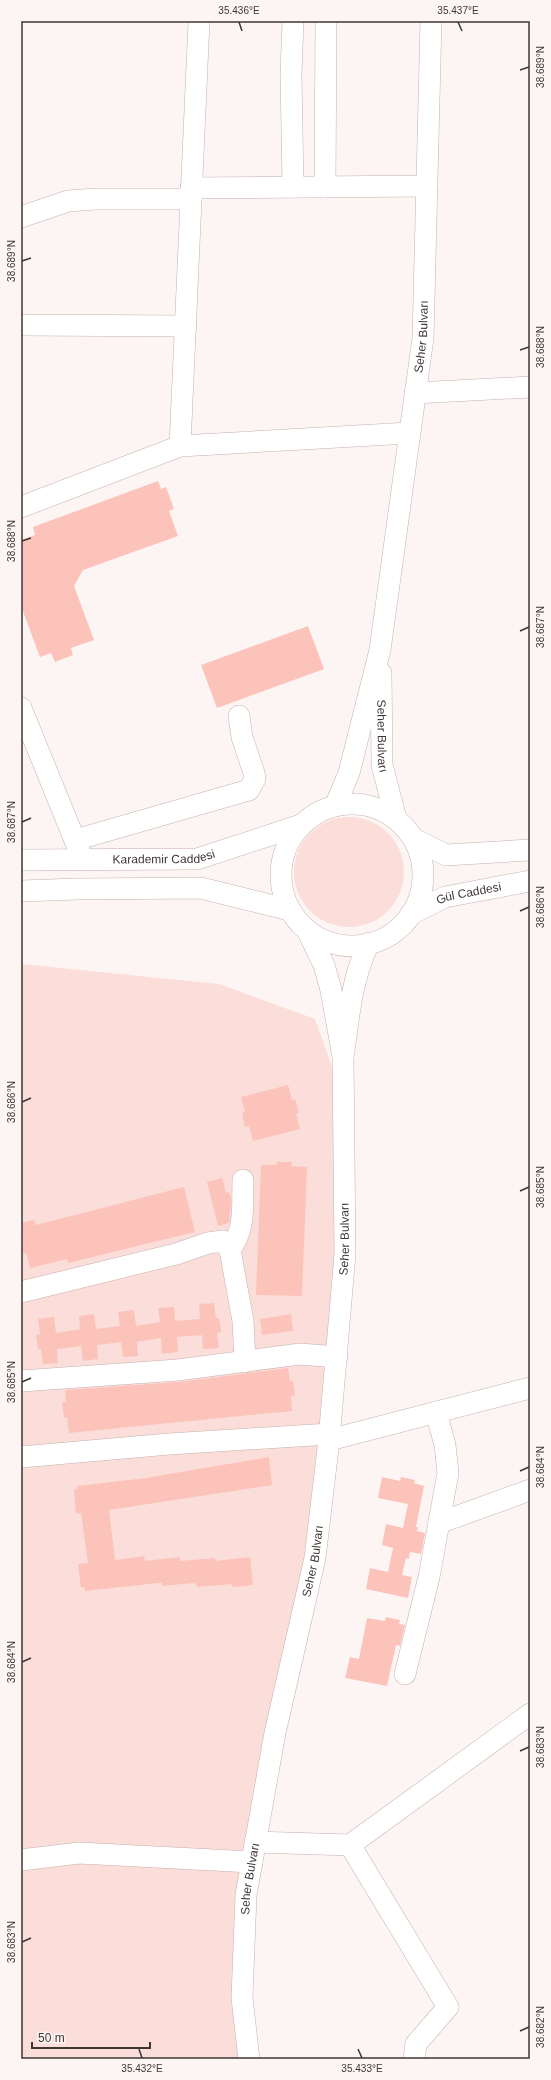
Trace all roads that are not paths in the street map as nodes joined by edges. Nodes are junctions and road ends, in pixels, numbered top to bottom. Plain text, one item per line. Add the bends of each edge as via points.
1 (199, 21) edge
2 (293, 21) edge
3 (326, 21) edge
4 (431, 21) edge
5 (427, 186) junction
6 (293, 187) junction
7 (325, 187) junction
8 (191, 194) junction
9 (21, 217) edge
10 (21, 325) edge
11 (186, 326) junction
12 (530, 387) edge
13 (415, 393) junction
14 (409, 433) junction
15 (180, 446) junction
16 (21, 507) edge
17 (380, 650) junction
18 (21, 708) edge
19 (239, 716) dead end
20 (335, 806) junction
21 (396, 819) junction
22 (301, 825) junction
23 (414, 839) junction
24 (75, 840) junction
25 (530, 850) edge
26 (21, 860) edge
27 (83, 861) junction
28 (530, 881) edge
29 (21, 891) edge
30 (290, 910) junction
31 (411, 914) junction
32 (306, 930) junction
33 (369, 943) junction
34 (343, 1057) junction
35 (243, 1180) dead end
36 (230, 1250) junction
37 (21, 1292) edge
38 (336, 1357) junction
39 (245, 1362) junction
40 (21, 1381) edge
41 (530, 1388) edge
42 (436, 1412) junction
43 (330, 1437) junction
44 (21, 1457) edge
45 (530, 1490) edge
46 (439, 1523) junction
47 (405, 1674) dead end
48 (530, 1714) edge
49 (350, 1844) junction
50 (253, 1852) junction
51 (21, 1860) edge
52 (249, 2059) edge
53 (414, 2059) edge

1 - 8 street
2 - 6 street
3 - 7 street
4 - 5 street, Seher Bulvarı
5 - 7 street
5 - 13 street, Seher Bulvarı via 423,338
6 - 7 street
6 - 8 street
8 - 9 street via 68,201
8 - 11 street
10 - 11 street
11 - 15 street
12 - 13 street
13 - 14 street, Seher Bulvarı
14 - 15 street
14 - 17 street, Seher Bulvarı
15 - 16 street
17 - 20 street, Seher Bulvarı via 349,773
17 - 21 street, Seher Bulvarı via 382,765
18 - 24 street
19 - 24 street via 242,737 255,779 249,790
20 - 21 street via 361,804 374,807
20 - 22 street via 311,816
21 - 23 street
22 - 27 street, Karademir Caddesi via 197,859
22 - 30 street via 286,847 281,866 281,885
23 - 25 street via 446,855
23 - 31 street via 421,857 423,877 421,890
24 - 27 street
26 - 27 street, Karademir Caddesi
28 - 31 street, Gül Caddesi via 446,897
29 - 30 street via 201,888
30 - 32 street
31 - 33 street via 392,933
32 - 33 street via 342,945
32 - 34 street, Seher Bulvarı via 324,965
33 - 34 street, Seher Bulvarı via 359,962 353,986
34 - 38 street, Seher Bulvarı via 345,1254
35 - 36 street via 242,1229
36 - 37 street via 223,1242 214,1242 176,1254
36 - 39 street via 243,1321
38 - 39 street via 300,1354
38 - 43 street, Seher Bulvarı
39 - 40 street via 178,1370
41 - 42 street
42 - 43 street
42 - 46 street via 445,1445 448,1473
43 - 44 street via 169,1444
43 - 50 street, Seher Bulvarı via 315,1558 275,1733
45 - 46 street
46 - 47 street via 430,1577
48 - 49 street
49 - 50 street
49 - 53 street via 448,2008 416,2044
50 - 51 street via 79,1853
50 - 52 street, Seher Bulvarı via 246,1895 242,1998

